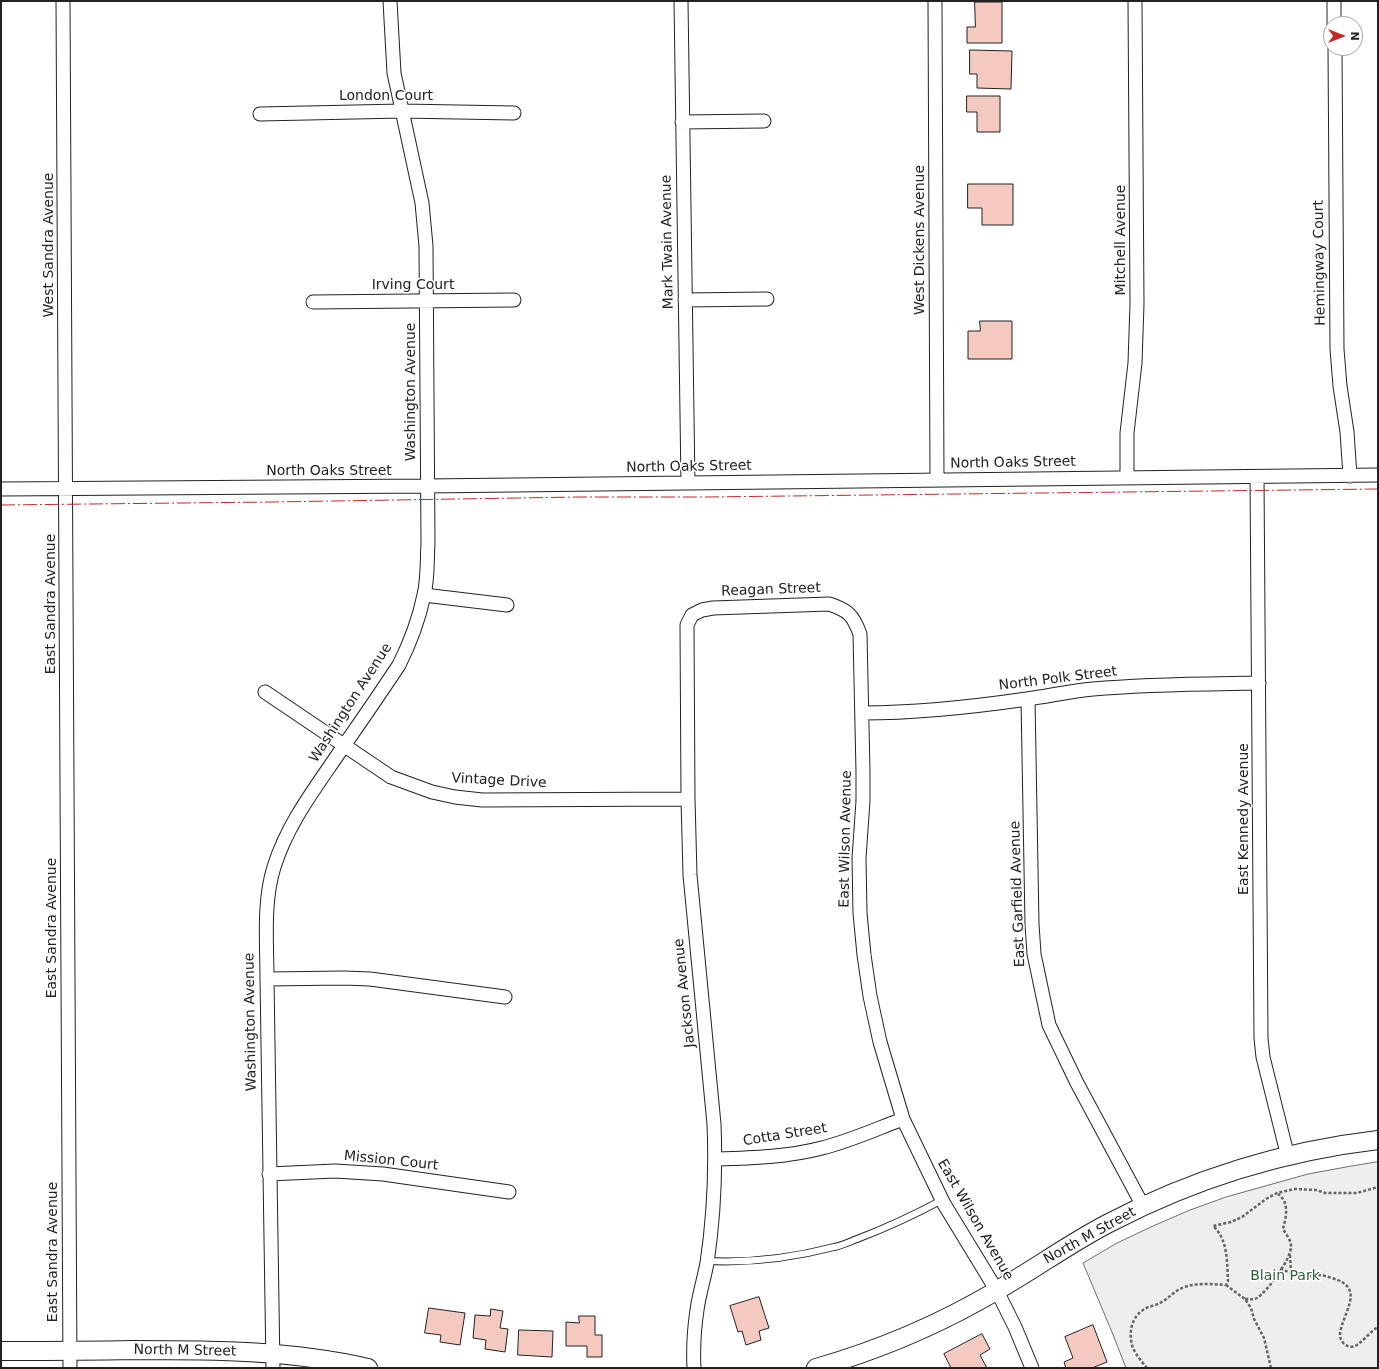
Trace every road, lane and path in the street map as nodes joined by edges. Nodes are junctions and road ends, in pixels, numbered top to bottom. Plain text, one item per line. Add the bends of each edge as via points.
1 (63, 1) edge
2 (390, 1) edge
3 (681, 1) edge
4 (936, 1) edge
5 (1135, 1) edge
6 (1334, 1) edge
7 (1334, 16) edge
8 (1334, 56) edge
9 (402, 112) junction
10 (514, 113) dead end
11 (260, 114) dead end
12 (764, 121) dead end
13 (682, 122) junction
14 (767, 299) dead end
15 (514, 300) dead end
16 (685, 300) junction
17 (314, 302) dead end
18 (426, 302) junction
19 (1378, 475) edge
20 (1350, 476) junction
21 (1257, 477) junction
22 (1127, 478) junction
23 (937, 480) junction
24 (688, 483) junction
25 (428, 486) junction
26 (1, 489) edge
27 (66, 489) junction
28 (424, 595) junction
29 (507, 605) dead end
30 (849, 613) joint
31 (692, 615) joint
32 (1259, 683) junction
33 (265, 692) dead end
34 (1028, 699) junction
35 (862, 713) junction
36 (344, 747) junction
37 (688, 799) junction
38 (266, 979) junction
39 (506, 997) dead end
40 (903, 1119) junction
41 (1378, 1140) edge
42 (1288, 1157) junction
43 (716, 1159) junction
44 (269, 1174) junction
45 (1378, 1187) edge
46 (509, 1192) dead end
47 (1277, 1193) junction
48 (942, 1200) junction
49 (1143, 1206) junction
50 (1290, 1252) junction
51 (707, 1261) junction
52 (1280, 1269) junction
53 (1291, 1273) junction
54 (1226, 1285) junction
55 (997, 1291) junction
56 (1245, 1299) junction
57 (1378, 1327) edge
58 (1, 1351) edge
59 (70, 1359) edge
60 (273, 1361) edge
61 (848, 1363) edge
62 (368, 1368) edge
63 (694, 1368) edge
64 (816, 1368) edge
65 (1032, 1368) edge
66 (1147, 1368) edge
67 (1271, 1368) edge

1 - 27 street, West Sandra Avenue
2 - 9 street, Washington Avenue via 394,74
3 - 13 street, Mark Twain Avenue
4 - 23 street, West Dickens Avenue
5 - 22 street, Mitchell Avenue via 1137,304
6 - 7 street
8 - 20 street, Hemingway Court via 1337,349 1348,432
9 - 10 street, London Court
9 - 11 street, London Court
9 - 18 street, Washington Avenue via 422,203 426,246
12 - 13 street
13 - 16 street, Mark Twain Avenue
14 - 16 street
15 - 18 street, Irving Court
16 - 24 street, Mark Twain Avenue
17 - 18 street, Irving Court
18 - 25 street, Washington Avenue
19 - 20 street, North Oaks Street
20 - 21 street, North Oaks Street
21 - 22 street, North Oaks Street
21 - 32 street, East Kennedy Avenue
22 - 23 street, North Oaks Street
23 - 24 street, North Oaks Street
24 - 25 street, North Oaks Street
25 - 27 street, North Oaks Street
25 - 28 street, Washington Avenue via 428,543
26 - 27 street, North Oaks Street
27 - 59 street, East Sandra Avenue
28 - 29 street
28 - 36 street, Washington Avenue via 409,643 399,665
30 - 31 street, Reagan Street via 829,604 713,608
30 - 35 street, East Wilson Avenue via 856,622 860,634
31 - 37 street, Jackson Avenue via 687,625 686,637
32 - 34 street, North Polk Street via 1091,689
32 - 42 street, East Kennedy Avenue via 1262,1044 1263,1058
33 - 36 street, Vintage Drive
34 - 35 street, North Polk Street via 921,712
34 - 49 street, East Garfield Avenue via 1032,931 1048,1025 1076,1083
35 - 40 street, East Wilson Avenue via 863,801 859,858 864,955 880,1042
36 - 37 street, Vintage Drive via 391,778 456,797 502,800
36 - 38 street, Washington Avenue via 301,807 273,868 266,922
37 - 43 street, Jackson Avenue via 690,883
38 - 39 street via 370,979
38 - 44 street, Washington Avenue
40 - 43 street, Cotta Street via 821,1148 773,1156
40 - 48 street, East Wilson Avenue
41 - 42 street, North M Street
42 - 49 street, North M Street via 1201,1182
43 - 51 street, Jackson Avenue via 714,1209
44 - 46 street, Mission Court via 335,1171 383,1174
44 - 60 street, Washington Avenue
45 - 47 path via 1357,1193 1325,1193 1305,1188
47 - 50 path via 1285,1202 1286,1213 1282,1229 1290,1240
47 - 54 path via 1242,1217 1213,1226 1219,1231 1226,1250
48 - 51 lane via 874,1233 834,1247 789,1257 735,1262
48 - 55 street, East Wilson Avenue
49 - 55 street, North M Street via 1083,1237
50 - 52 path
50 - 53 path
51 - 63 street, Jackson Avenue via 693,1340
52 - 53 path
52 - 56 path via 1267,1290 1253,1300
53 - 57 path via 1306,1278 1311,1275 1324,1276 1341,1281 1345,1285 1351,1302 1340,1336 1347,1346 1356,1345
54 - 56 path
54 - 66 path via 1208,1284 1178,1290 1158,1304 1144,1309 1137,1316 1131,1329 1133,1347
55 - 61 street, North M Street via 953,1315
55 - 65 street, East Wilson Avenue
56 - 67 path via 1264,1338
58 - 59 street, North M Street
59 - 60 street, North M Street via 212,1350
60 - 62 street, North M Street via 337,1362
61 - 64 street, North M Street

